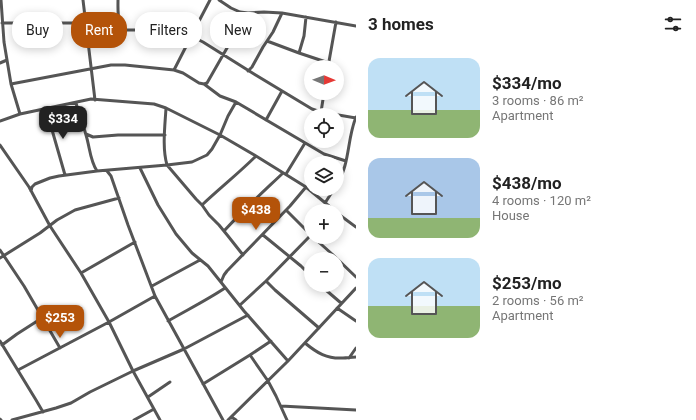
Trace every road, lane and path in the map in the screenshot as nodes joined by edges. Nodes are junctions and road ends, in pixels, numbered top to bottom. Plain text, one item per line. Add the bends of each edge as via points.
1 (0, 0) edge
2 (83, 0) edge
3 (118, 0) edge
4 (210, 0) edge
5 (219, 0) edge
6 (84, 12) edge
7 (119, 12) edge
8 (240, 12) edge
9 (266, 12) edge
10 (282, 13) junction
11 (202, 16) edge
12 (306, 17) junction
13 (336, 22) junction
14 (2, 23) junction
15 (71, 23) edge
16 (356, 26) edge
17 (267, 40) junction
18 (202, 42) edge
19 (89, 48) edge
20 (185, 48) edge
21 (227, 48) edge
22 (299, 53) junction
23 (223, 55) junction
24 (7, 60) junction
25 (322, 60) edge
26 (329, 60) edge
27 (0, 63) edge
28 (92, 69) junction
29 (174, 70) junction
30 (248, 71) junction
31 (11, 84) junction
32 (204, 84) junction
33 (282, 91) junction
34 (95, 100) junction
35 (76, 102) junction
36 (236, 102) junction
37 (166, 108) junction
38 (310, 108) edge
39 (46, 109) junction
40 (20, 114) junction
41 (344, 116) edge
42 (356, 118) edge
43 (266, 120) junction
44 (0, 121) edge
45 (86, 134) junction
46 (165, 135) junction
47 (220, 135) junction
48 (304, 142) edge
49 (304, 144) edge
50 (0, 145) edge
51 (314, 148) edge
52 (256, 156) junction
53 (346, 161) junction
54 (168, 165) junction
55 (140, 168) junction
56 (344, 168) edge
57 (97, 171) junction
58 (107, 171) junction
59 (285, 173) junction
60 (65, 176) junction
61 (304, 186) edge
62 (304, 189) edge
63 (31, 191) junction
64 (317, 196) edge
65 (330, 196) edge
66 (118, 198) junction
67 (325, 203) joint
68 (202, 205) junction
69 (286, 210) junction
70 (344, 218) edge
71 (50, 226) junction
72 (356, 227) edge
73 (304, 228) edge
74 (224, 231) junction
75 (263, 235) junction
76 (135, 242) junction
77 (304, 243) edge
78 (321, 244) edge
79 (0, 250) edge
80 (244, 255) junction
81 (4, 256) junction
82 (289, 257) junction
83 (0, 258) edge
84 (200, 260) junction
85 (304, 269) edge
86 (81, 274) junction
87 (356, 277) edge
88 (266, 281) junction
89 (221, 282) junction
90 (152, 286) junction
91 (225, 288) junction
92 (356, 288) edge
93 (328, 292) edge
94 (352, 292) junction
95 (356, 294) edge
96 (155, 296) junction
97 (342, 304) junction
98 (240, 305) junction
99 (337, 308) junction
100 (248, 314) junction
101 (42, 318) junction
102 (168, 321) junction
103 (356, 321) edge
104 (109, 322) junction
105 (319, 328) junction
106 (0, 341) edge
107 (271, 341) junction
108 (305, 343) junction
109 (2, 345) junction
110 (60, 348) junction
111 (356, 348) edge
112 (184, 349) junction
113 (250, 355) junction
114 (356, 357) edge
115 (349, 358) junction
116 (288, 361) junction
117 (18, 370) junction
118 (133, 371) junction
119 (268, 381) junction
120 (170, 382) dead end
121 (203, 384) junction
122 (148, 397) junction
123 (281, 406) junction
124 (154, 409) junction
125 (356, 410) edge
126 (43, 412) junction
127 (229, 419) edge
128 (12, 420) edge
129 (134, 420) edge
130 (160, 420) edge
131 (223, 420) edge
132 (236, 420) edge
133 (287, 420) edge

1 - 14 street
2 - 6 street
3 - 7 street
4 - 11 street
5 - 8 street
9 - 10 street
10 - 12 street
10 - 17 street via 274,32
12 - 13 street
12 - 22 street
13 - 16 street
13 - 26 street
14 - 15 street
14 - 24 street
17 - 22 street
17 - 30 street
18 - 23 street
19 - 28 street
20 - 29 street
21 - 23 street
22 - 25 street
23 - 30 street
23 - 32 street
24 - 27 street
24 - 31 street
28 - 29 street via 125,65
28 - 31 street
28 - 34 street
29 - 32 street
30 - 33 street
31 - 40 street
32 - 36 street via 220,96
33 - 38 street
33 - 43 street
34 - 35 street
34 - 37 street via 154,104
35 - 39 street
35 - 45 street
36 - 43 street
36 - 47 street
37 - 46 street
37 - 47 street
39 - 40 street
39 - 60 street
40 - 44 street
41 - 42 street
42 - 53 street
43 - 48 street
45 - 46 street via 93,137
45 - 57 street via 91,158
46 - 54 street
47 - 52 street
47 - 54 street via 207,155 192,162
49 - 59 street
50 - 63 street
51 - 53 street
52 - 59 street
52 - 68 street
53 - 56 street
54 - 55 street
54 - 68 street
55 - 58 street
55 - 84 street via 176,234
57 - 58 street
57 - 60 street
58 - 66 street
59 - 61 street
59 - 74 street via 241,212
60 - 63 street via 43,180 32,187
62 - 69 street
63 - 71 street
64 - 67 street
65 - 67 street
66 - 71 street via 75,210
66 - 76 street
68 - 74 street
69 - 73 street
69 - 75 street
70 - 72 street
71 - 81 street
71 - 86 street
74 - 80 street
75 - 80 street
75 - 82 street
76 - 86 street
76 - 90 street
77 - 82 street
78 - 87 street
79 - 81 street
80 - 89 street via 224,275
81 - 83 street
81 - 101 street
82 - 85 street
82 - 88 street
84 - 89 street
84 - 90 street
86 - 104 street
88 - 98 street
88 - 105 street
89 - 91 street
90 - 96 street
91 - 98 street
91 - 102 street
92 - 94 street
93 - 97 street
94 - 95 street
94 - 97 street
96 - 102 street
96 - 104 street
97 - 99 street
98 - 100 street
99 - 103 street
99 - 105 street
100 - 107 street
100 - 112 street
101 - 109 street
101 - 110 street
102 - 112 street
104 - 110 street
104 - 118 street
105 - 108 street
106 - 109 street
107 - 113 street
107 - 116 street
108 - 115 street via 322,355
108 - 116 street
109 - 117 street
110 - 117 street
111 - 115 street
112 - 118 street
112 - 121 street
113 - 119 street
113 - 121 street
114 - 115 street
116 - 119 street
117 - 126 street
118 - 122 street
118 - 126 street via 71,403
119 - 123 street
119 - 127 street
120 - 122 street
121 - 131 street
122 - 124 street
123 - 125 street
123 - 133 street
124 - 129 street
124 - 130 street
126 - 128 street
127 - 132 street

